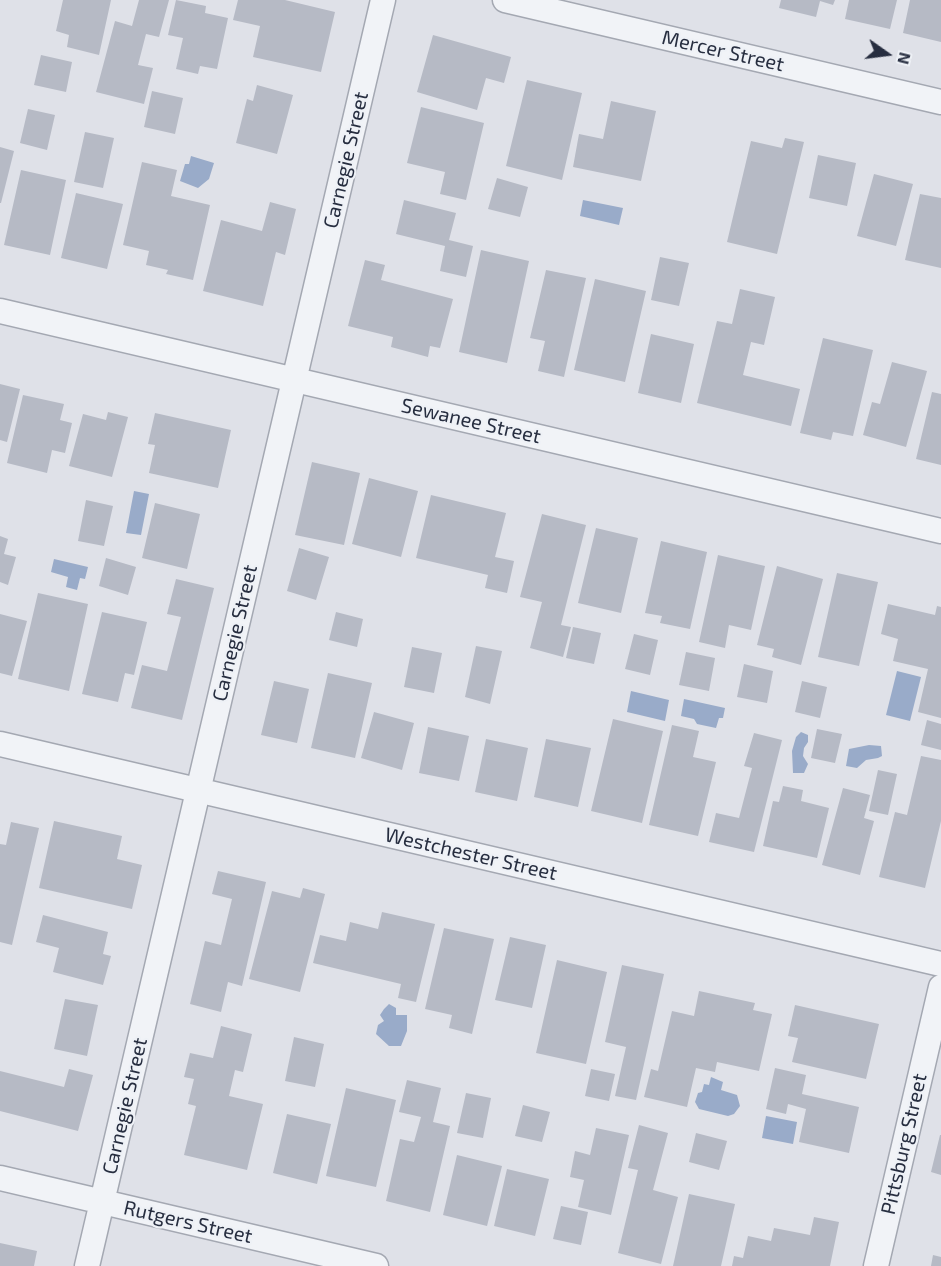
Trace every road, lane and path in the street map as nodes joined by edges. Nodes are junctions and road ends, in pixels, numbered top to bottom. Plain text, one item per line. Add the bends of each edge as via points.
1 (383, 0) edge
2 (505, 0) edge
3 (941, 102) edge
4 (0, 311) edge
5 (294, 380) junction
6 (941, 531) edge
7 (0, 744) edge
8 (198, 791) junction
9 (941, 964) edge
10 (941, 987) edge
11 (0, 1178) edge
12 (102, 1202) junction
13 (87, 1266) edge
14 (376, 1266) edge
15 (876, 1266) edge

1 - 5 street, Carnegie Street
2 - 3 street, Mercer Street
4 - 5 street, Sewanee Street
5 - 6 street, Sewanee Street
5 - 8 street, Carnegie Street
7 - 8 street, Westchester Street
8 - 9 street, Westchester Street
8 - 12 street, Carnegie Street
10 - 15 street, Pittsburg Street
11 - 12 street, Rutgers Street
12 - 13 street, Carnegie Street
12 - 14 street, Rutgers Street

